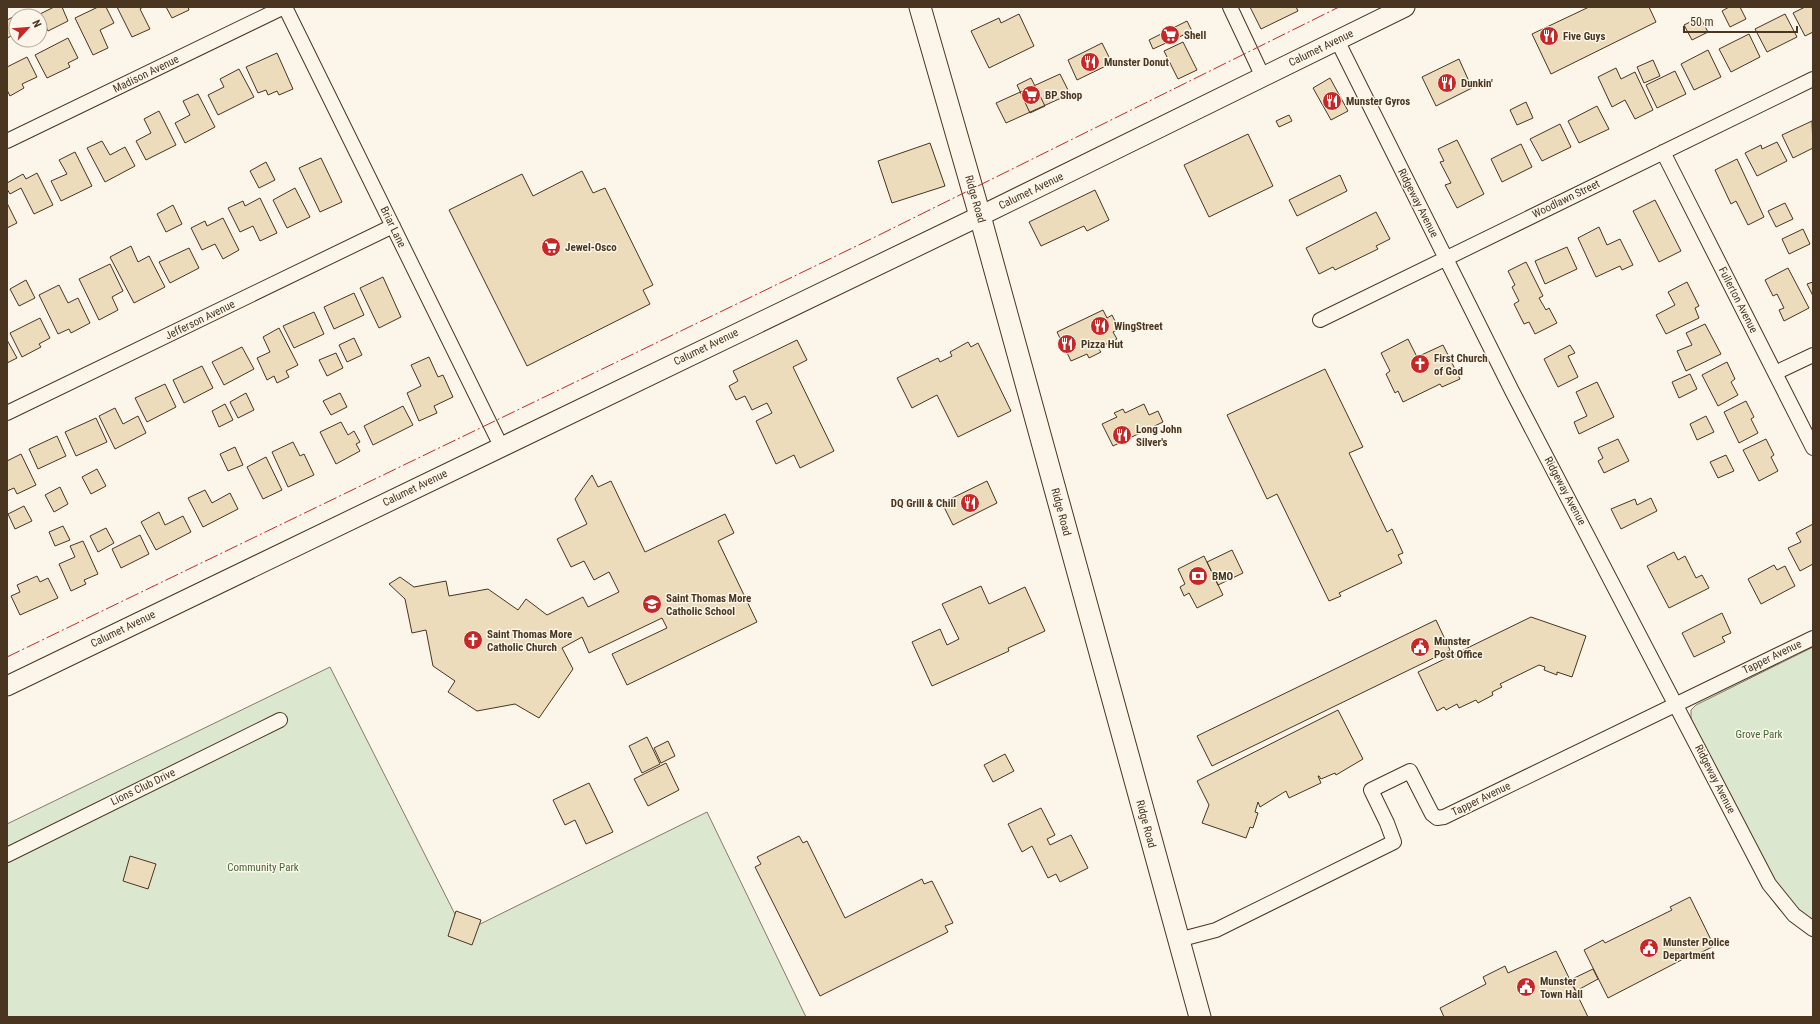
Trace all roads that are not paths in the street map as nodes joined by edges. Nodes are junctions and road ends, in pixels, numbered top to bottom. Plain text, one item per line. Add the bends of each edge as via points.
1 (285, 7) edge
2 (920, 7) edge
3 (1230, 7) edge
4 (1405, 7) edge
5 (1336, 40) junction
6 (1264, 76) junction
7 (1813, 79) edge
8 (7, 140) edge
9 (1663, 152) junction
10 (980, 216) junction
11 (393, 226) junction
12 (1445, 258) junction
13 (1320, 320) dead end
14 (1813, 355) edge
15 (1775, 373) junction
16 (7, 413) edge
17 (501, 446) junction
18 (1813, 448) edge
19 (1813, 638) edge
20 (7, 686) edge
21 (1676, 704) junction
22 (280, 720) dead end
23 (7, 855) edge
24 (1813, 929) edge
25 (1178, 940) junction
26 (1200, 1017) edge

1 - 8 street, Madison Avenue
1 - 11 street, Briar Lane
2 - 10 main road, Ridge Road
3 - 6 street
4 - 5 main road, Calumet Avenue
5 - 6 main road, Calumet Avenue
5 - 12 street, Ridgeway Avenue
6 - 10 main road, Calumet Avenue
7 - 9 street, Woodlawn Street
9 - 12 street, Woodlawn Street
9 - 15 street, Fullerton Avenue
10 - 17 main road, Calumet Avenue
10 - 25 main road, Ridge Road
11 - 16 street, Jefferson Avenue
11 - 17 street, Briar Lane
12 - 13 street, Woodlawn Street
12 - 21 street, Ridgeway Avenue
14 - 15 street
15 - 18 street, Fullerton Avenue
17 - 20 main road, Calumet Avenue
19 - 21 street, Tapper Avenue
21 - 24 street, Ridgeway Avenue via 1769,884 1794,915
21 - 25 street, Tapper Avenue via 1444,817 1437,818 1432,814 1410,771 1371,790 1394,842 1216,930
22 - 23 street, Lions Club Drive
25 - 26 main road, Ridge Road

